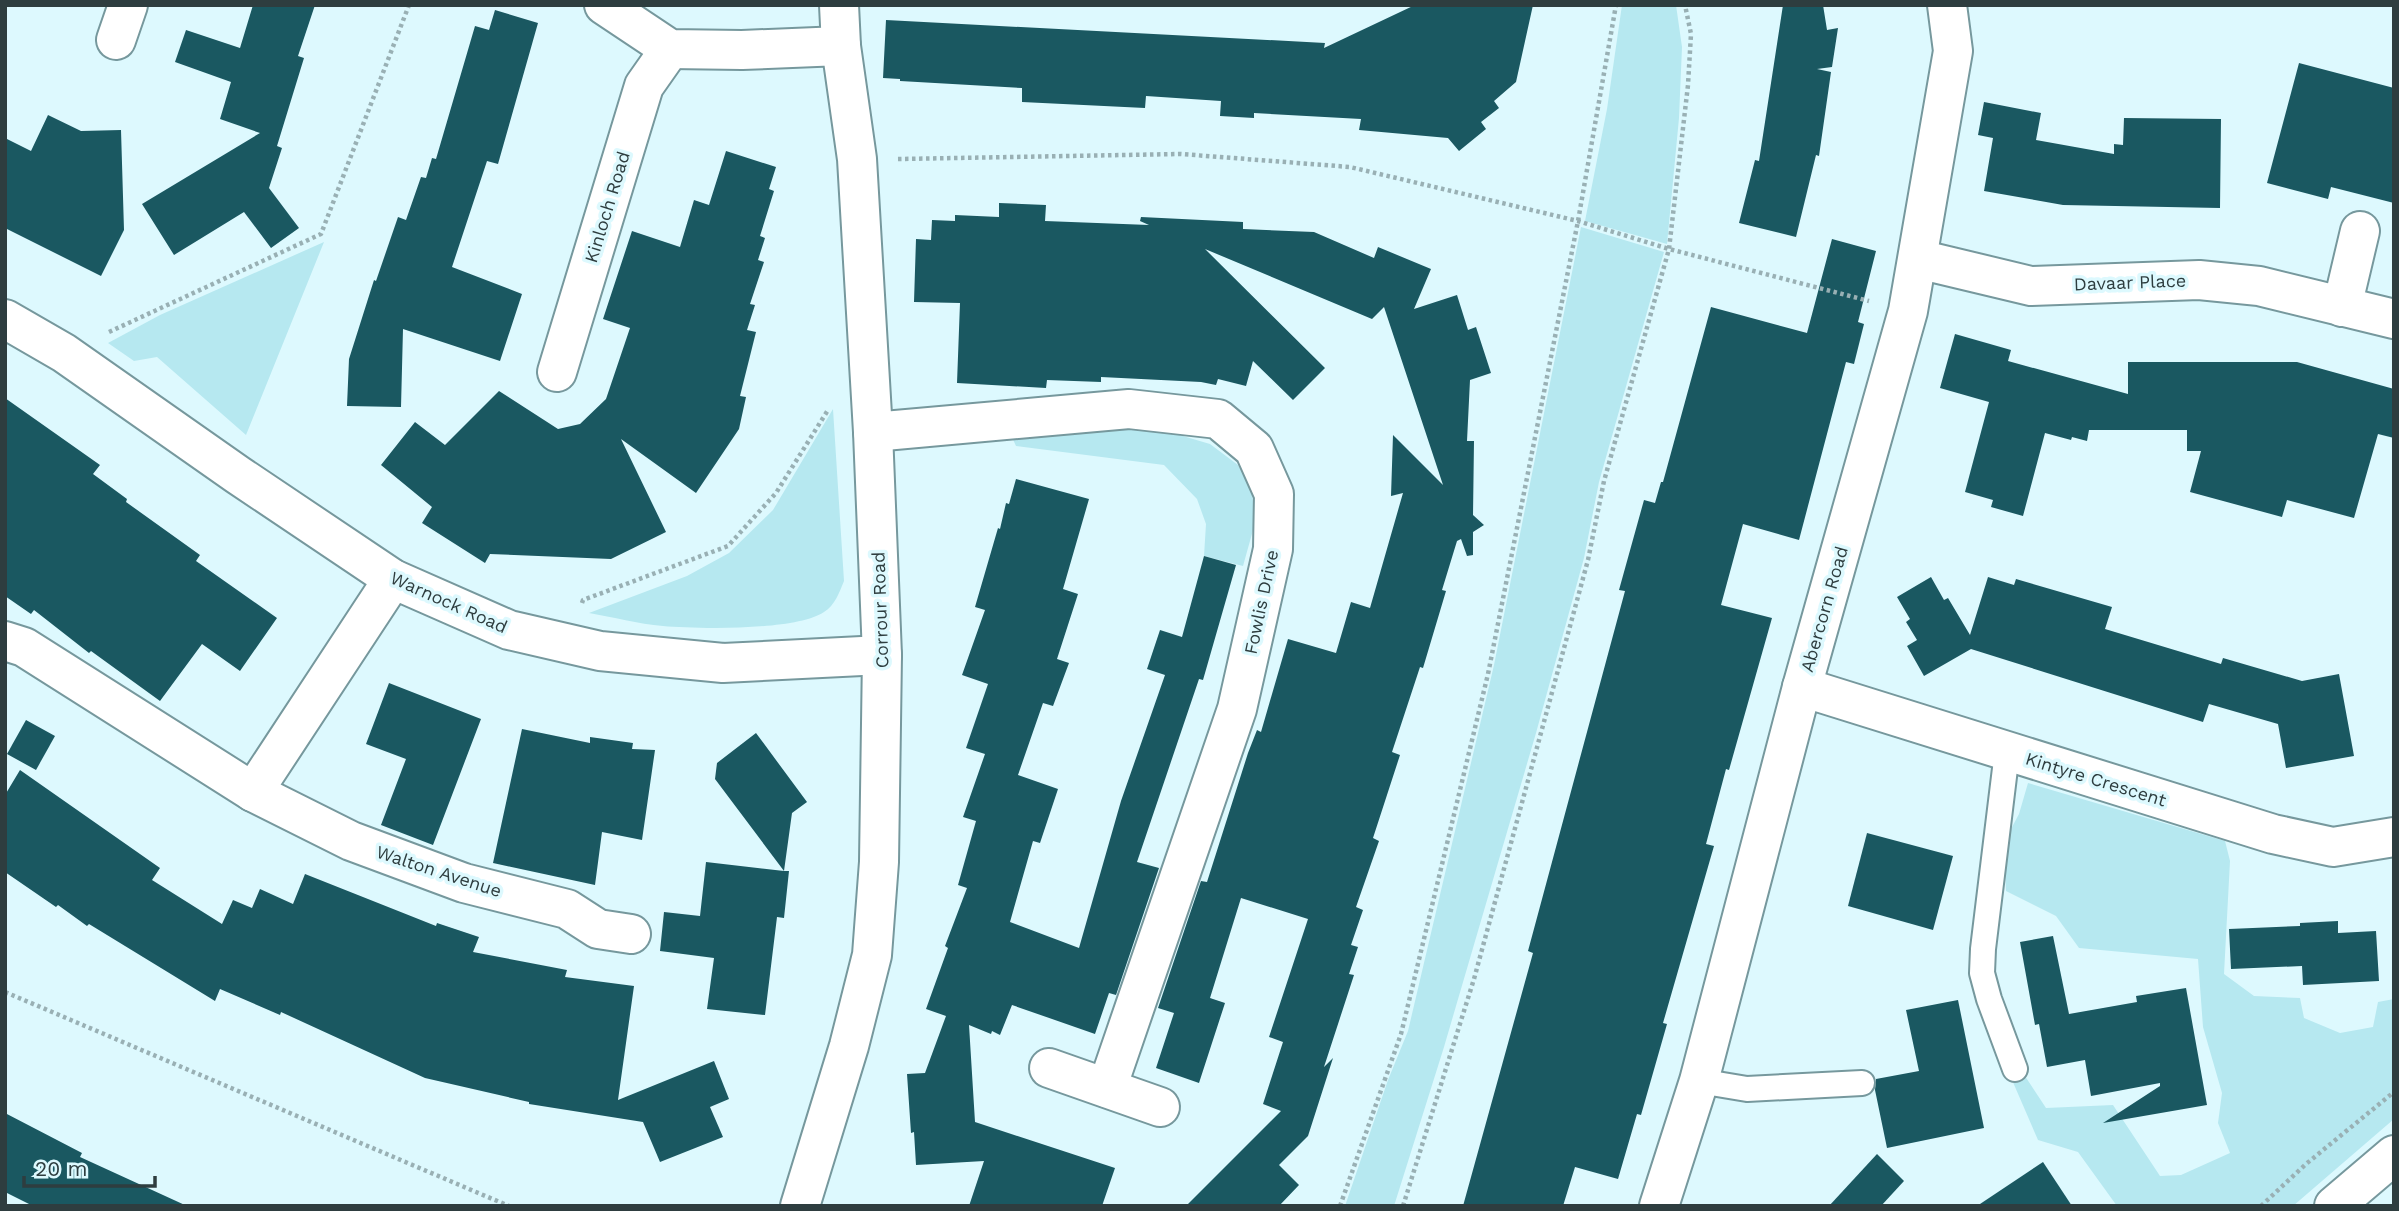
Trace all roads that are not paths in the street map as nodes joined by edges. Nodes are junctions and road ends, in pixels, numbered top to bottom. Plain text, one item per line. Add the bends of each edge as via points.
1 (604, 5) edge
2 (839, 5) edge
3 (1947, 5) edge
4 (841, 46) junction
5 (670, 49) junction
6 (2360, 231) dead end
7 (1918, 259) junction
8 (2342, 307) junction
9 (2394, 318) edge
10 (5, 319) edge
11 (557, 372) dead end
12 (873, 432) junction
13 (393, 579) junction
14 (5, 641) edge
15 (883, 655) junction
16 (1802, 687) junction
17 (2007, 752) junction
18 (253, 792) junction
19 (2394, 837) edge
20 (631, 934) dead end
21 (1049, 1068) dead end
22 (2015, 1069) dead end
23 (1699, 1081) junction
24 (1862, 1083) dead end
25 (1107, 1088) junction
26 (1160, 1107) dead end
27 (2394, 1155) edge
28 (800, 1206) edge
29 (1659, 1206) edge
30 (2334, 1206) edge

1 - 5 street
2 - 4 street, Corrour Road
3 - 7 street, Abercorn Road via 1953,51
4 - 5 street
4 - 12 street, Corrour Road via 857,159
5 - 11 street, Kinloch Road via 644,86
6 - 8 street
7 - 8 street, Davaar Place via 2031,286 2199,280 2259,286
7 - 16 street, Abercorn Road via 1908,312
8 - 9 street, Davaar Place
10 - 13 street, Warnock Road via 64,352
12 - 15 street, Corrour Road
12 - 25 street, Fowlis Drive via 1129,409 1218,419 1254,449 1274,494 1273,549 1237,709
13 - 15 street, Warnock Road via 509,630 600,651 723,663
13 - 18 street
14 - 18 street, Walton Avenue via 24,647
15 - 28 street, Corrour Road via 879,862 872,954
16 - 17 street, Kintyre Crescent
16 - 23 street, Abercorn Road
17 - 19 street, Kintyre Crescent via 2273,834 2333,846
17 - 22 lane via 1982,973
18 - 20 street, Walton Avenue via 351,841 464,883 567,909 598,929
21 - 25 street
23 - 24 lane via 1747,1089
23 - 29 street, Abercorn Road
25 - 26 street
27 - 30 street

